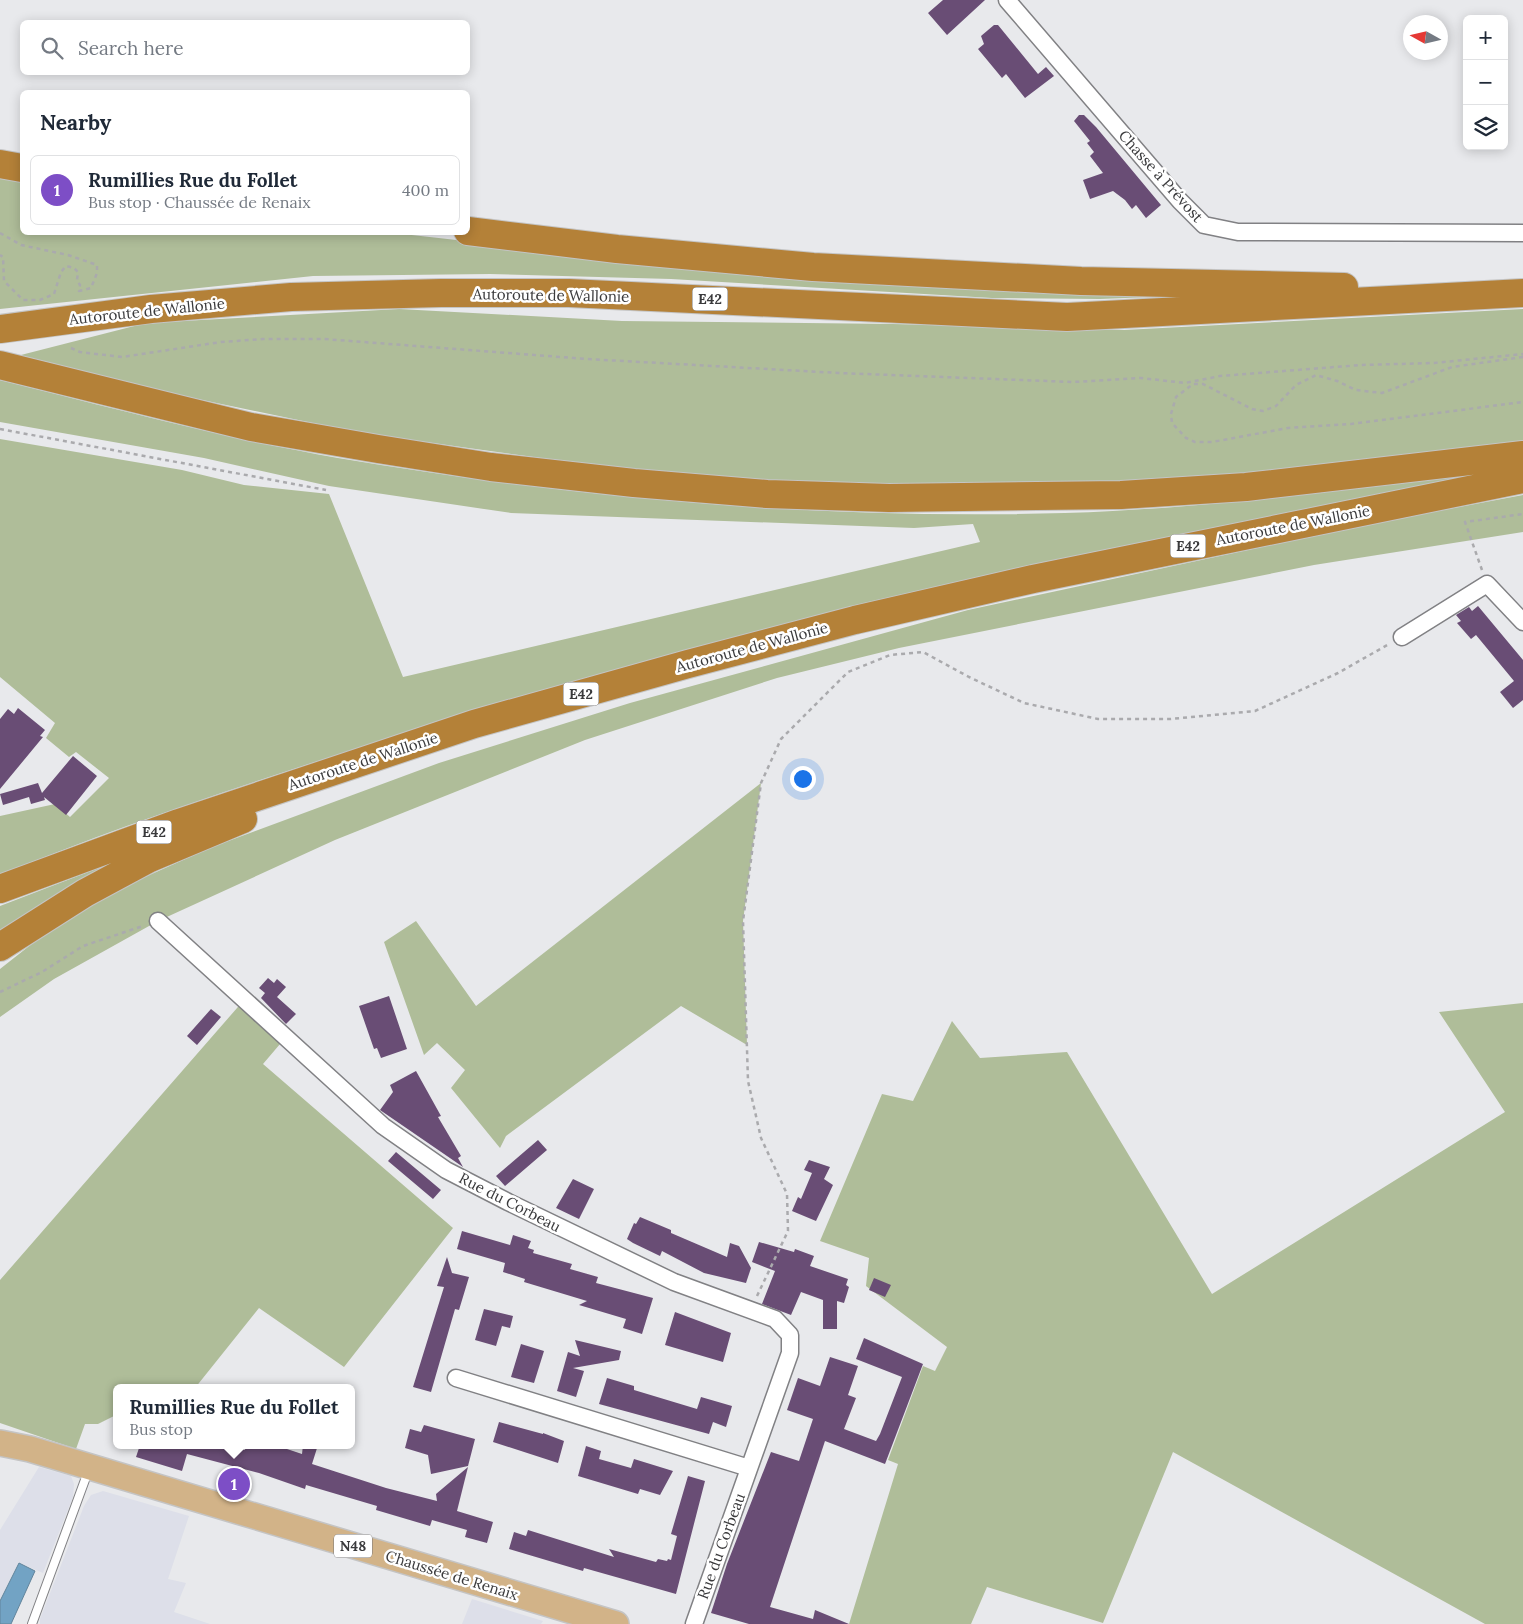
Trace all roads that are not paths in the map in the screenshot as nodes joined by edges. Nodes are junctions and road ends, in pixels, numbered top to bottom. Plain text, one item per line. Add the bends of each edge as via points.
1 (1007, 0) edge
2 (0, 164) edge
3 (20, 168) edge
4 (470, 232) edge
5 (1523, 233) edge
6 (1523, 293) edge
7 (1422, 298) junction
8 (0, 329) edge
9 (0, 365) edge
10 (1523, 455) edge
11 (1523, 479) edge
12 (1523, 622) edge
13 (1402, 637) road end
14 (310, 778) junction
15 (0, 889) edge
16 (158, 921) road end
17 (0, 947) edge
18 (456, 1378) dead end
19 (0, 1436) edge
20 (0, 1442) edge
21 (30, 1449) junction
22 (90, 1467) junction
23 (749, 1468) junction
24 (32, 1624) edge
25 (616, 1624) edge
26 (694, 1624) edge

1 - 5 street, Chasse à Prévost via 1204,225 1238,232
2 - 3 highway
4 - 7 highway via 813,267 1081,281 1338,286
6 - 7 highway, Autoroute de Wallonie / E42
7 - 8 highway, Autoroute de Wallonie / E42 via 1067,317 569,293 441,293 281,298 150,309
9 - 10 highway via 251,427 378,449 491,467 767,494 889,498 1121,495 1246,488
11 - 14 highway, Autoroute de Wallonie / E42 via 1236,536 855,620 474,724
12 - 13 street via 1487,584
14 - 15 highway, Autoroute de Wallonie / E42
14 - 17 highway via 278,805 150,858 77,897
16 - 23 street, Rue du Corbeau via 383,1126 446,1170 674,1282 775,1319 790,1335 790,1353
18 - 23 street
19 - 21 main road, Chaussée de Renaix / N48
20 - 21 main road, Chaussée de Renaix / N48
21 - 22 main road, Chaussée de Renaix / N48
22 - 24 lane
22 - 25 main road, Chaussée de Renaix / N48
23 - 26 street, Rue du Corbeau

